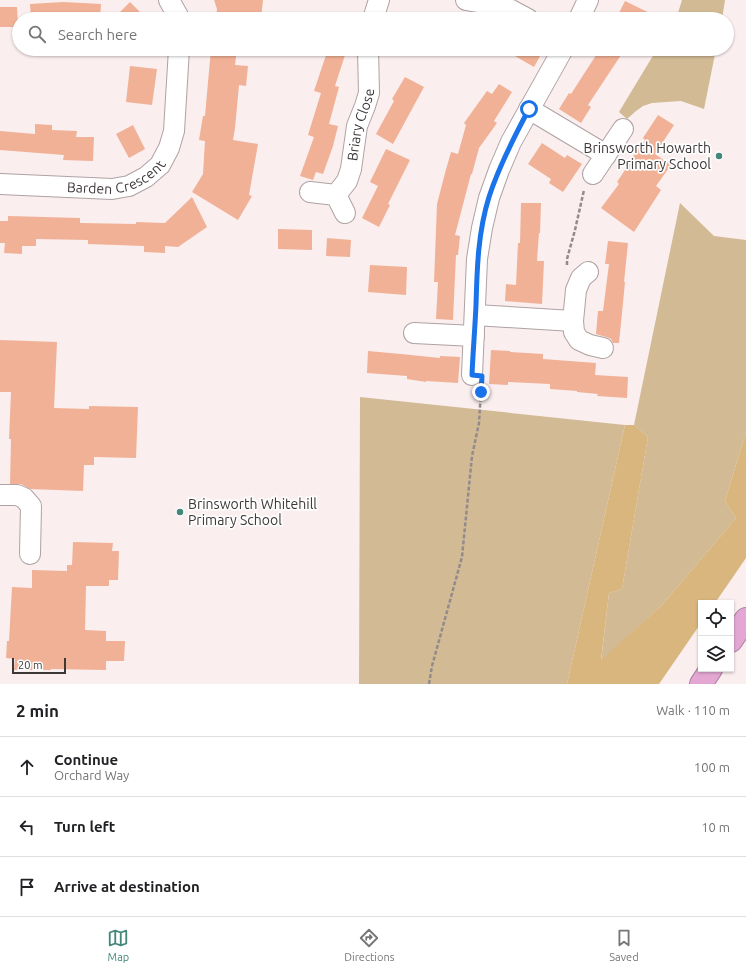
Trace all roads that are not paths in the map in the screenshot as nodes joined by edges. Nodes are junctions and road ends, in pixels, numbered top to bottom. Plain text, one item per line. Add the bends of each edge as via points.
1 (170, 0) edge
2 (379, 0) edge
3 (466, 0) edge
4 (588, 0) edge
5 (176, 12) edge
6 (375, 12) edge
7 (515, 12) edge
8 (582, 12) edge
9 (178, 56) edge
10 (368, 56) edge
11 (559, 56) edge
12 (529, 109) junction
13 (623, 129) dead end
14 (606, 155) junction
15 (593, 174) road end
16 (0, 184) edge
17 (310, 192) dead end
18 (588, 272) dead end
19 (475, 316) junction
20 (573, 321) junction
21 (414, 333) dead end
22 (474, 336) junction
23 (603, 348) dead end
24 (472, 375) road end
25 (0, 494) edge
26 (30, 554) dead end
27 (746, 619) edge
28 (734, 636) edge
29 (709, 672) edge
30 (701, 684) edge

1 - 5 street
2 - 6 street
3 - 7 street
4 - 8 street
9 - 16 street, Barden Crescent via 174,131 160,165 146,178 129,186 112,189
10 - 17 street, Briary Close via 368,93 357,126 351,169 340,204
11 - 12 street
12 - 14 street
12 - 19 street via 508,149 489,198 478,259
13 - 14 street
14 - 15 street
18 - 20 street via 581,278 576,290
19 - 20 street
19 - 22 street
20 - 23 street via 574,332 579,340
21 - 22 street
22 - 24 street
25 - 26 street via 17,495 24,498 30,506
27 - 28 highway
29 - 30 highway

